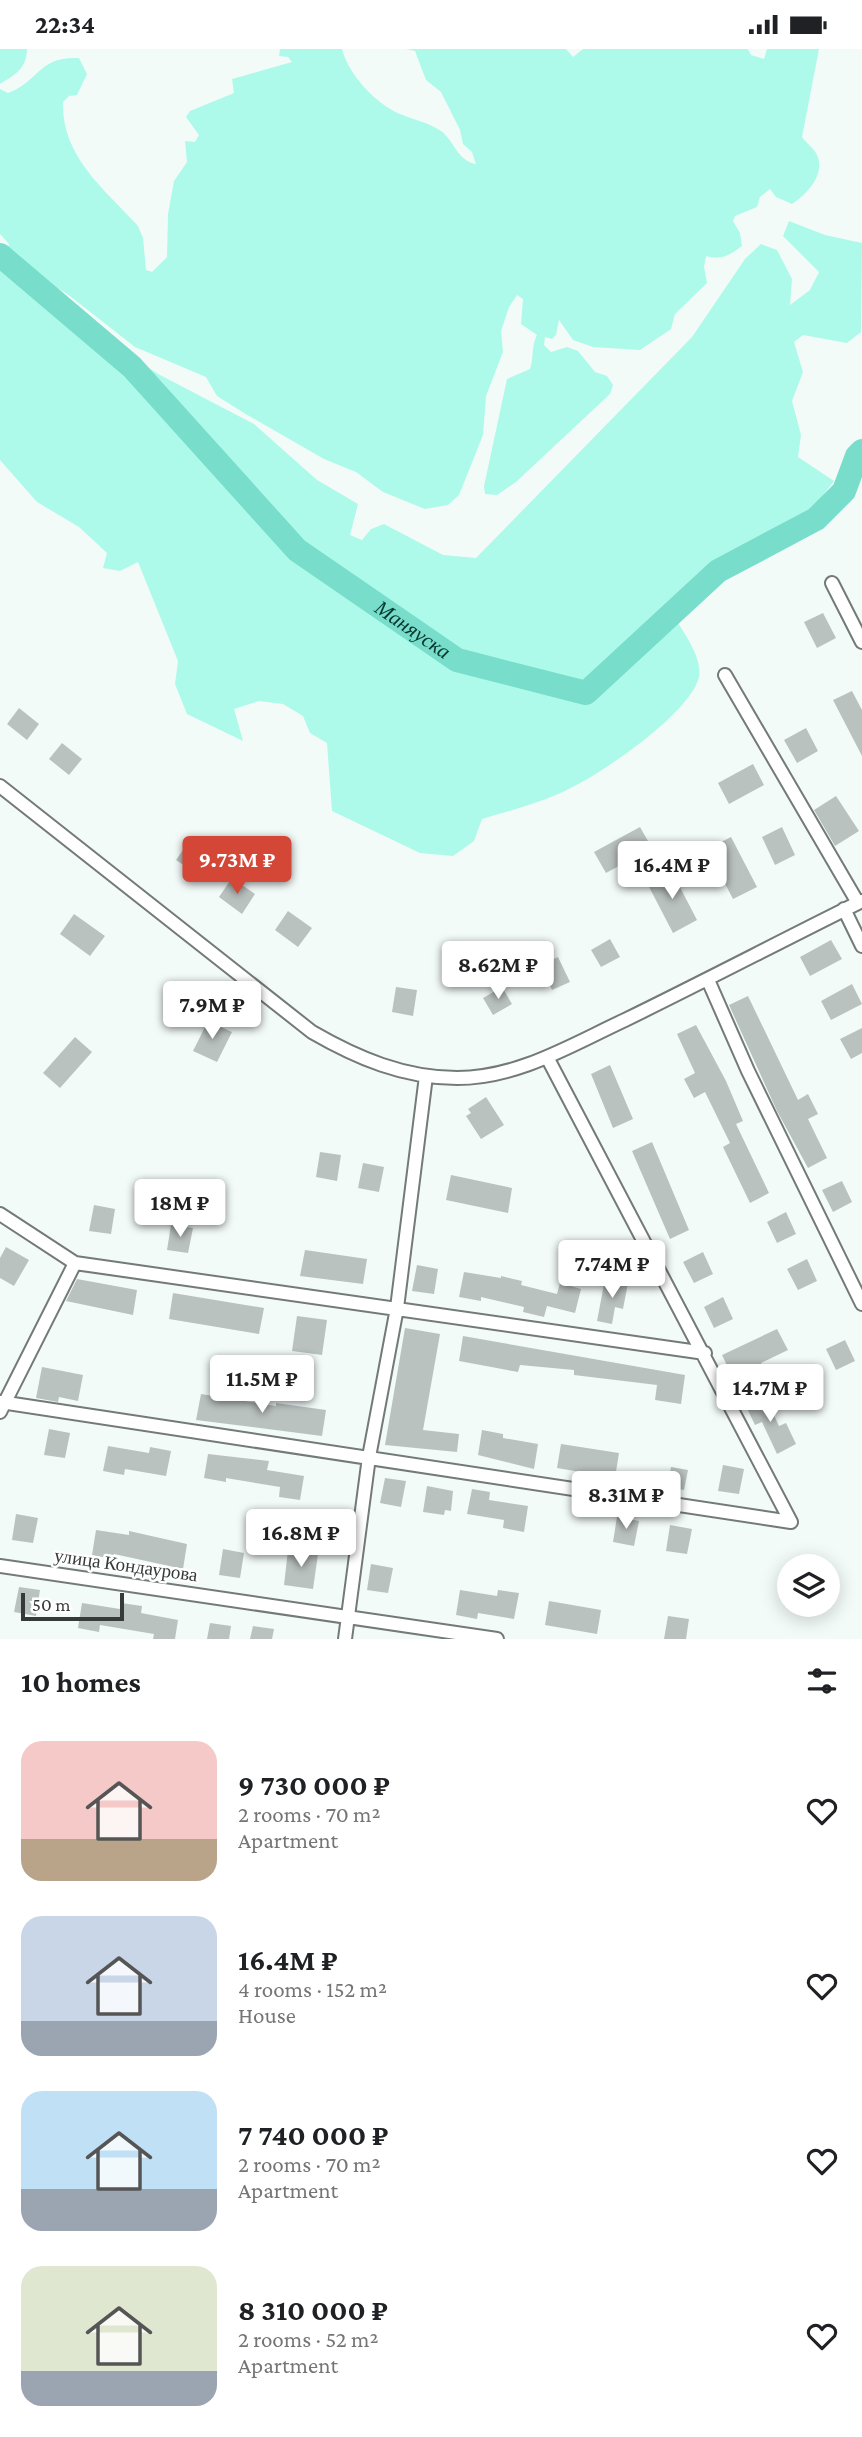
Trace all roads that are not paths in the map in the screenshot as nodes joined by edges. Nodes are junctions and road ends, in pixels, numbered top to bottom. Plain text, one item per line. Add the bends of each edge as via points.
1 (832, 583) dead end
2 (862, 642) edge
3 (725, 675) dead end
4 (0, 786) edge
5 (860, 902) edge
6 (844, 909) junction
7 (862, 946) edge
8 (708, 980) junction
9 (547, 1057) junction
10 (426, 1076) junction
11 (0, 1214) edge
12 (75, 1263) junction
13 (862, 1304) edge
14 (397, 1308) junction
15 (705, 1353) junction
16 (2, 1406) edge
17 (369, 1457) junction
18 (0, 1566) edge
19 (348, 1616) junction
20 (345, 1639) edge
21 (497, 1639) edge

1 - 2 street
3 - 5 street
4 - 10 street via 312,1032 361,1059
5 - 6 street
6 - 7 street
6 - 8 street
8 - 9 street
8 - 13 street
9 - 10 street via 489,1075
9 - 15 street
10 - 14 street
11 - 12 street
12 - 14 street
12 - 16 street
14 - 15 street
14 - 17 street
15 - 17 street via 791,1522
16 - 17 street
17 - 19 street
18 - 19 street, улица Кондаурова
19 - 20 street
19 - 21 street, улица Кондаурова

